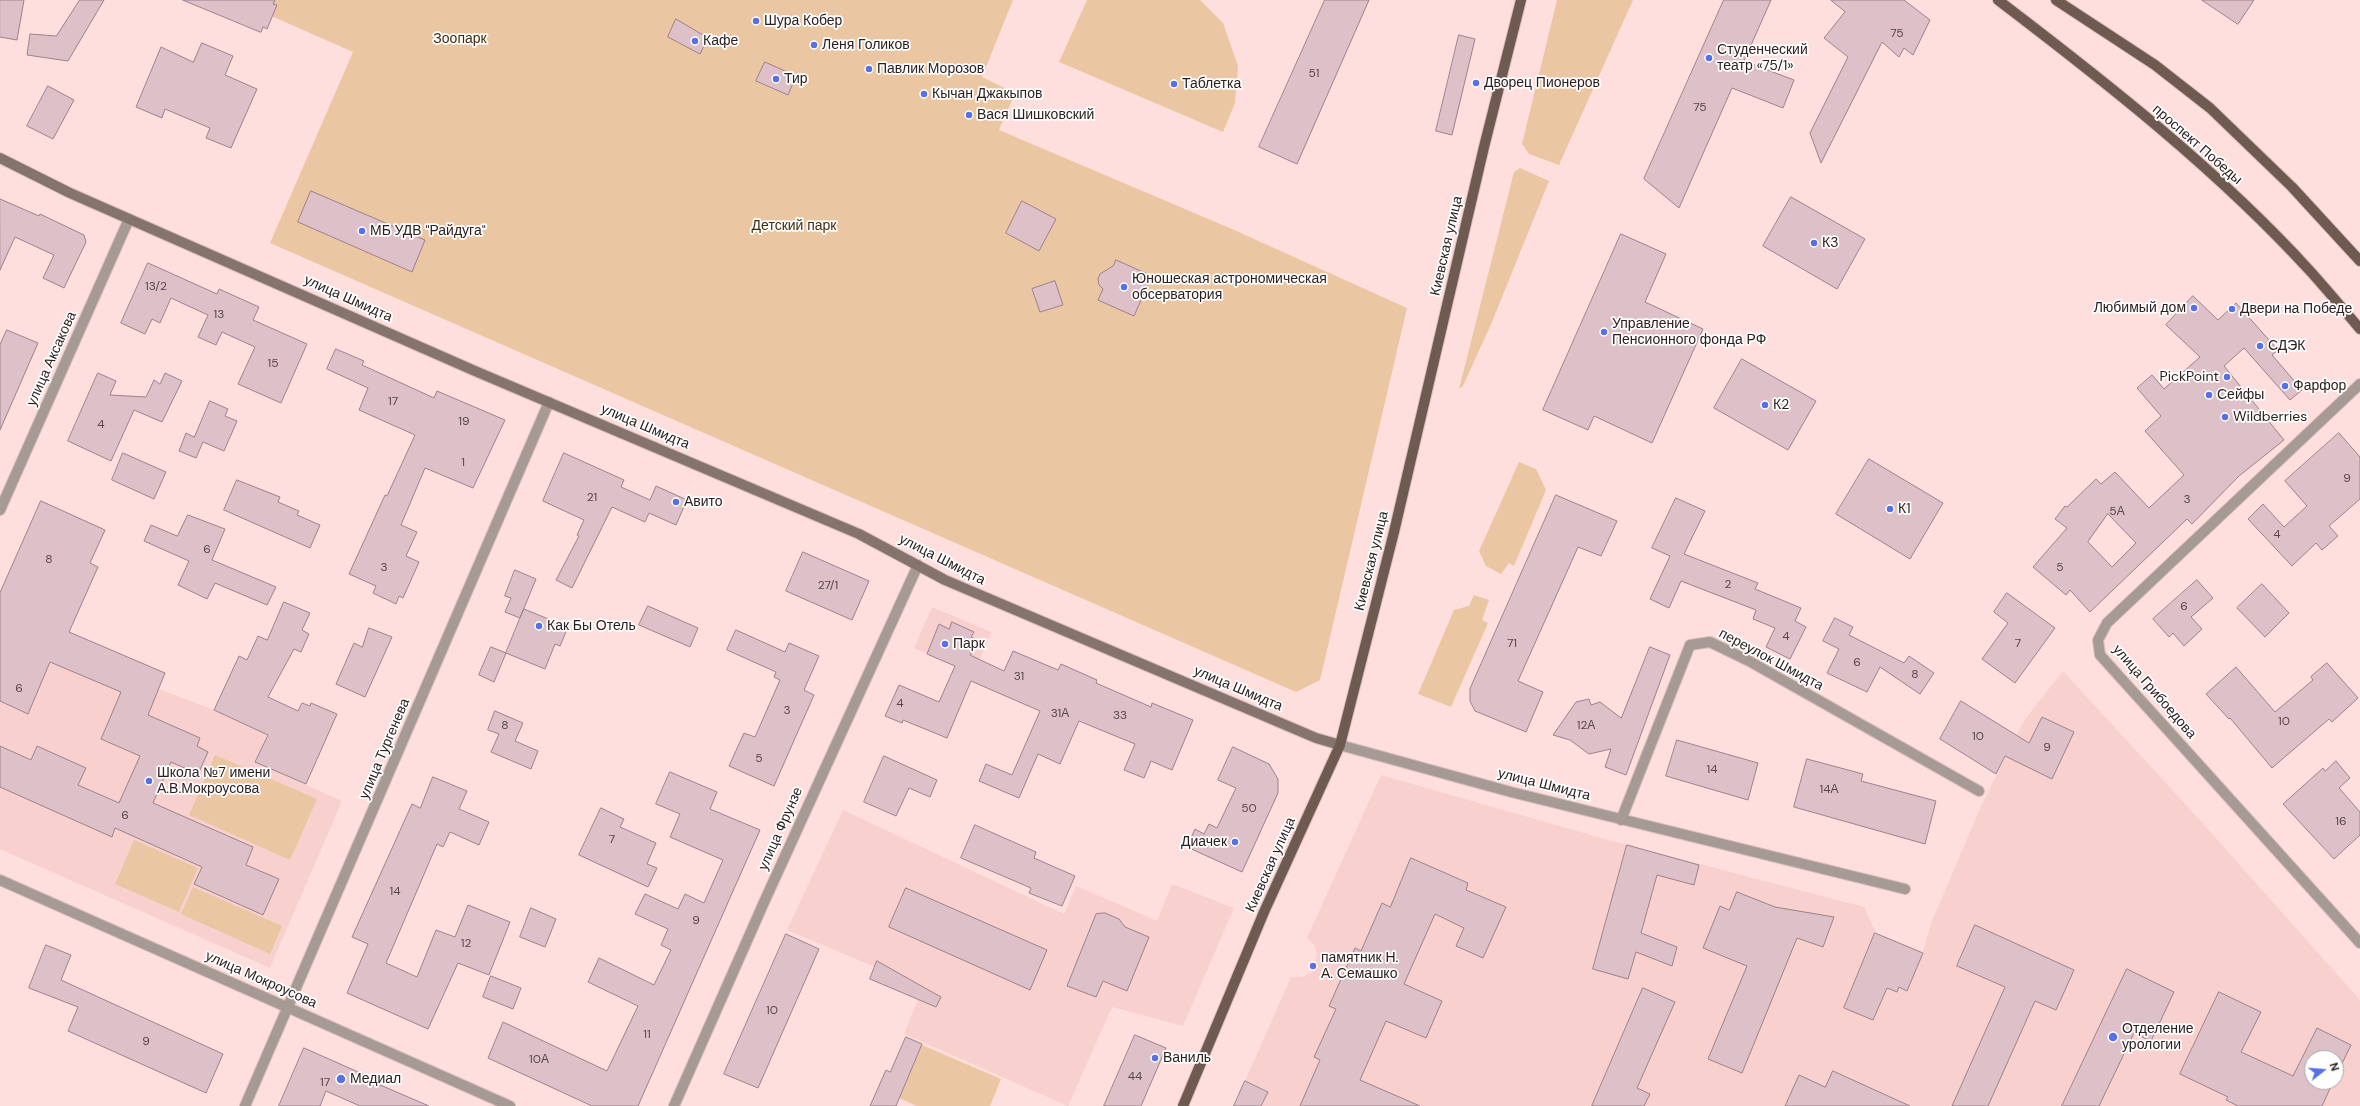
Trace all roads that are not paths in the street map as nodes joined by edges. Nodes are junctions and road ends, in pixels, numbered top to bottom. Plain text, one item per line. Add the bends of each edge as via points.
1 (1521, 0) edge
2 (1998, 0) edge
3 (2056, 0) edge
4 (0, 158) edge
5 (129, 219) junction
6 (2360, 260) edge
7 (2360, 329) edge
8 (2360, 384) edge
9 (549, 402) junction
10 (0, 510) edge
11 (918, 565) junction
12 (1340, 745) junction
13 (1979, 791) dead end
14 (1621, 820) junction
15 (0, 880) edge
16 (1905, 889) dead end
17 (2360, 943) edge
18 (289, 1007) junction
19 (245, 1106) edge
20 (510, 1106) edge
21 (674, 1106) edge
22 (1183, 1106) edge

1 - 12 main road, Киевская улица via 1394,532
2 - 7 main road, проспект Победы via 2076,60 2189,154 2310,271
3 - 6 main road via 2155,65 2210,108 2292,187
4 - 5 main road, улица Шмидта
5 - 9 main road, улица Шмидта
5 - 10 street, улица Аксакова
8 - 17 street, улица Грибоедова via 2108,623 2098,640 2100,655
9 - 11 main road, улица Шмидта via 859,534
9 - 18 street, улица Тургенева
11 - 12 main road, улица Шмидта via 945,580 1214,695 1316,738
11 - 21 street, улица Фрунзе
12 - 14 street, улица Шмидта
12 - 22 main road, Киевская улица via 1264,912
13 - 14 street, переулок Шмидта via 1750,661 1710,642 1690,645
14 - 16 street, улица Шмидта
15 - 18 street, улица Мокроусова
18 - 19 street, улица Тургенева
18 - 20 street, улица Мокроусова

